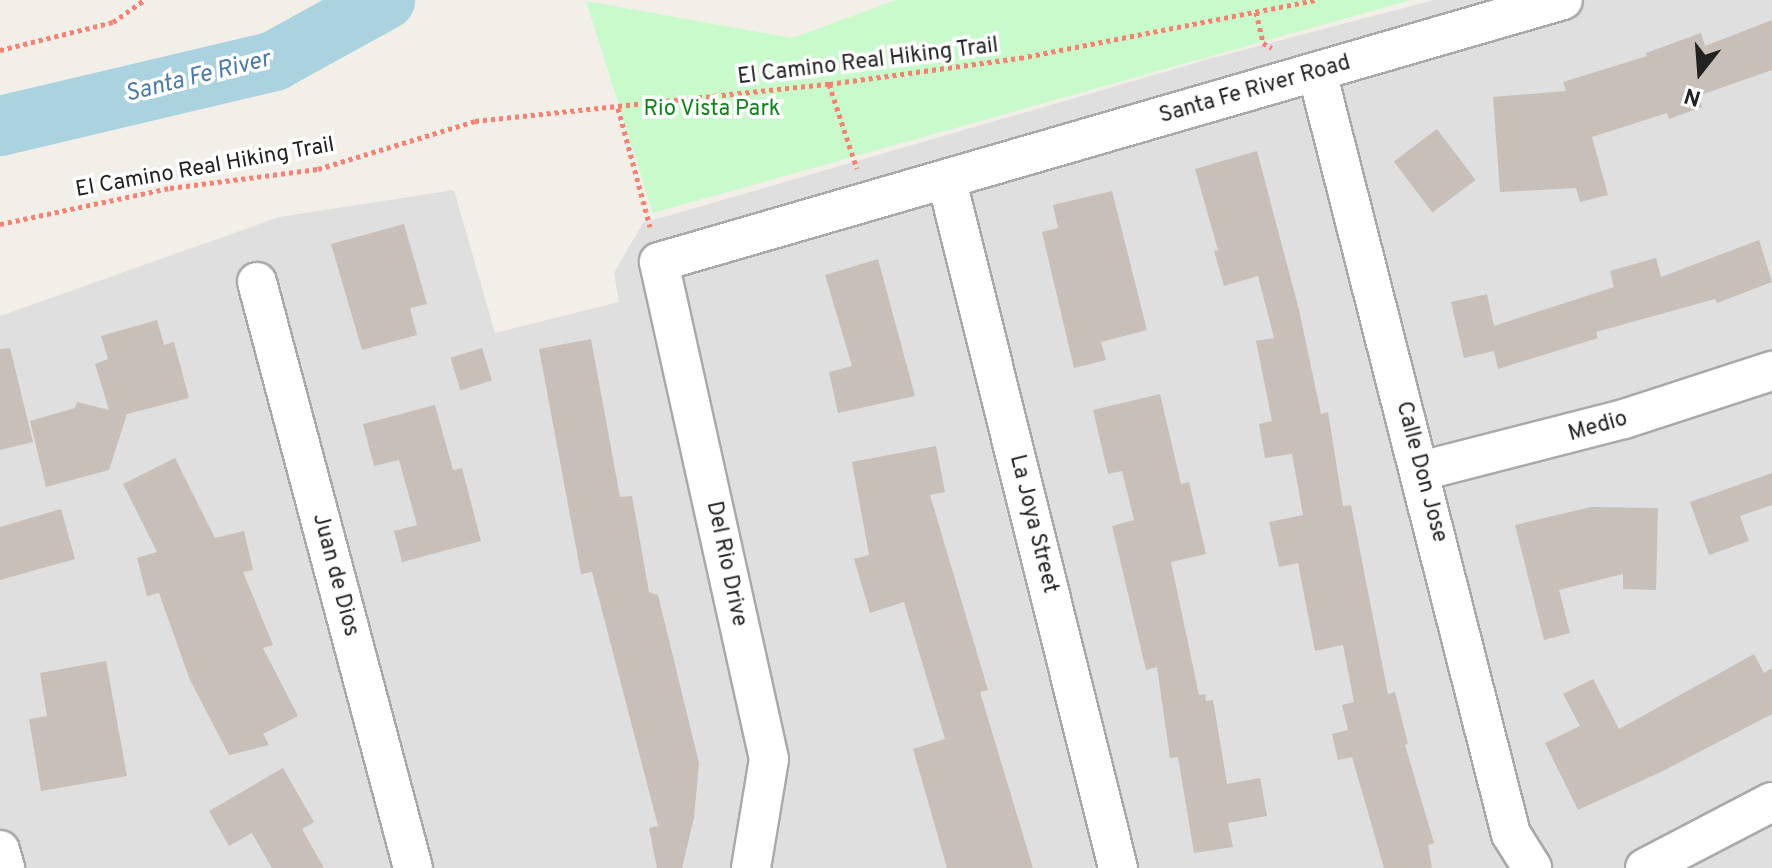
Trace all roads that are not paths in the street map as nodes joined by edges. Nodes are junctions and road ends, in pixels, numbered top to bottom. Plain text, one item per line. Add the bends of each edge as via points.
1 (1563, 0) edge
2 (1317, 72) junction
3 (947, 181) junction
4 (659, 262) joint
5 (257, 282) dead end
6 (1772, 371) edge
7 (1421, 471) junction
8 (1772, 802) edge
9 (0, 850) edge
10 (5, 868) edge
11 (413, 868) edge
12 (751, 868) edge
13 (1118, 868) edge
14 (1532, 868) edge
15 (1645, 868) edge

1 - 2 street, Santa Fe River Road
2 - 3 street, Santa Fe River Road
2 - 7 street, Calle Don Jose
3 - 4 street, Santa Fe River Road
3 - 13 street, La Joya Street
4 - 12 street, Del Rio Drive via 769,759
5 - 11 street, Juan de Dios
6 - 7 street, Medio via 1624,419
7 - 14 street, Calle Don Jose via 1511,834
8 - 15 street
9 - 10 street

